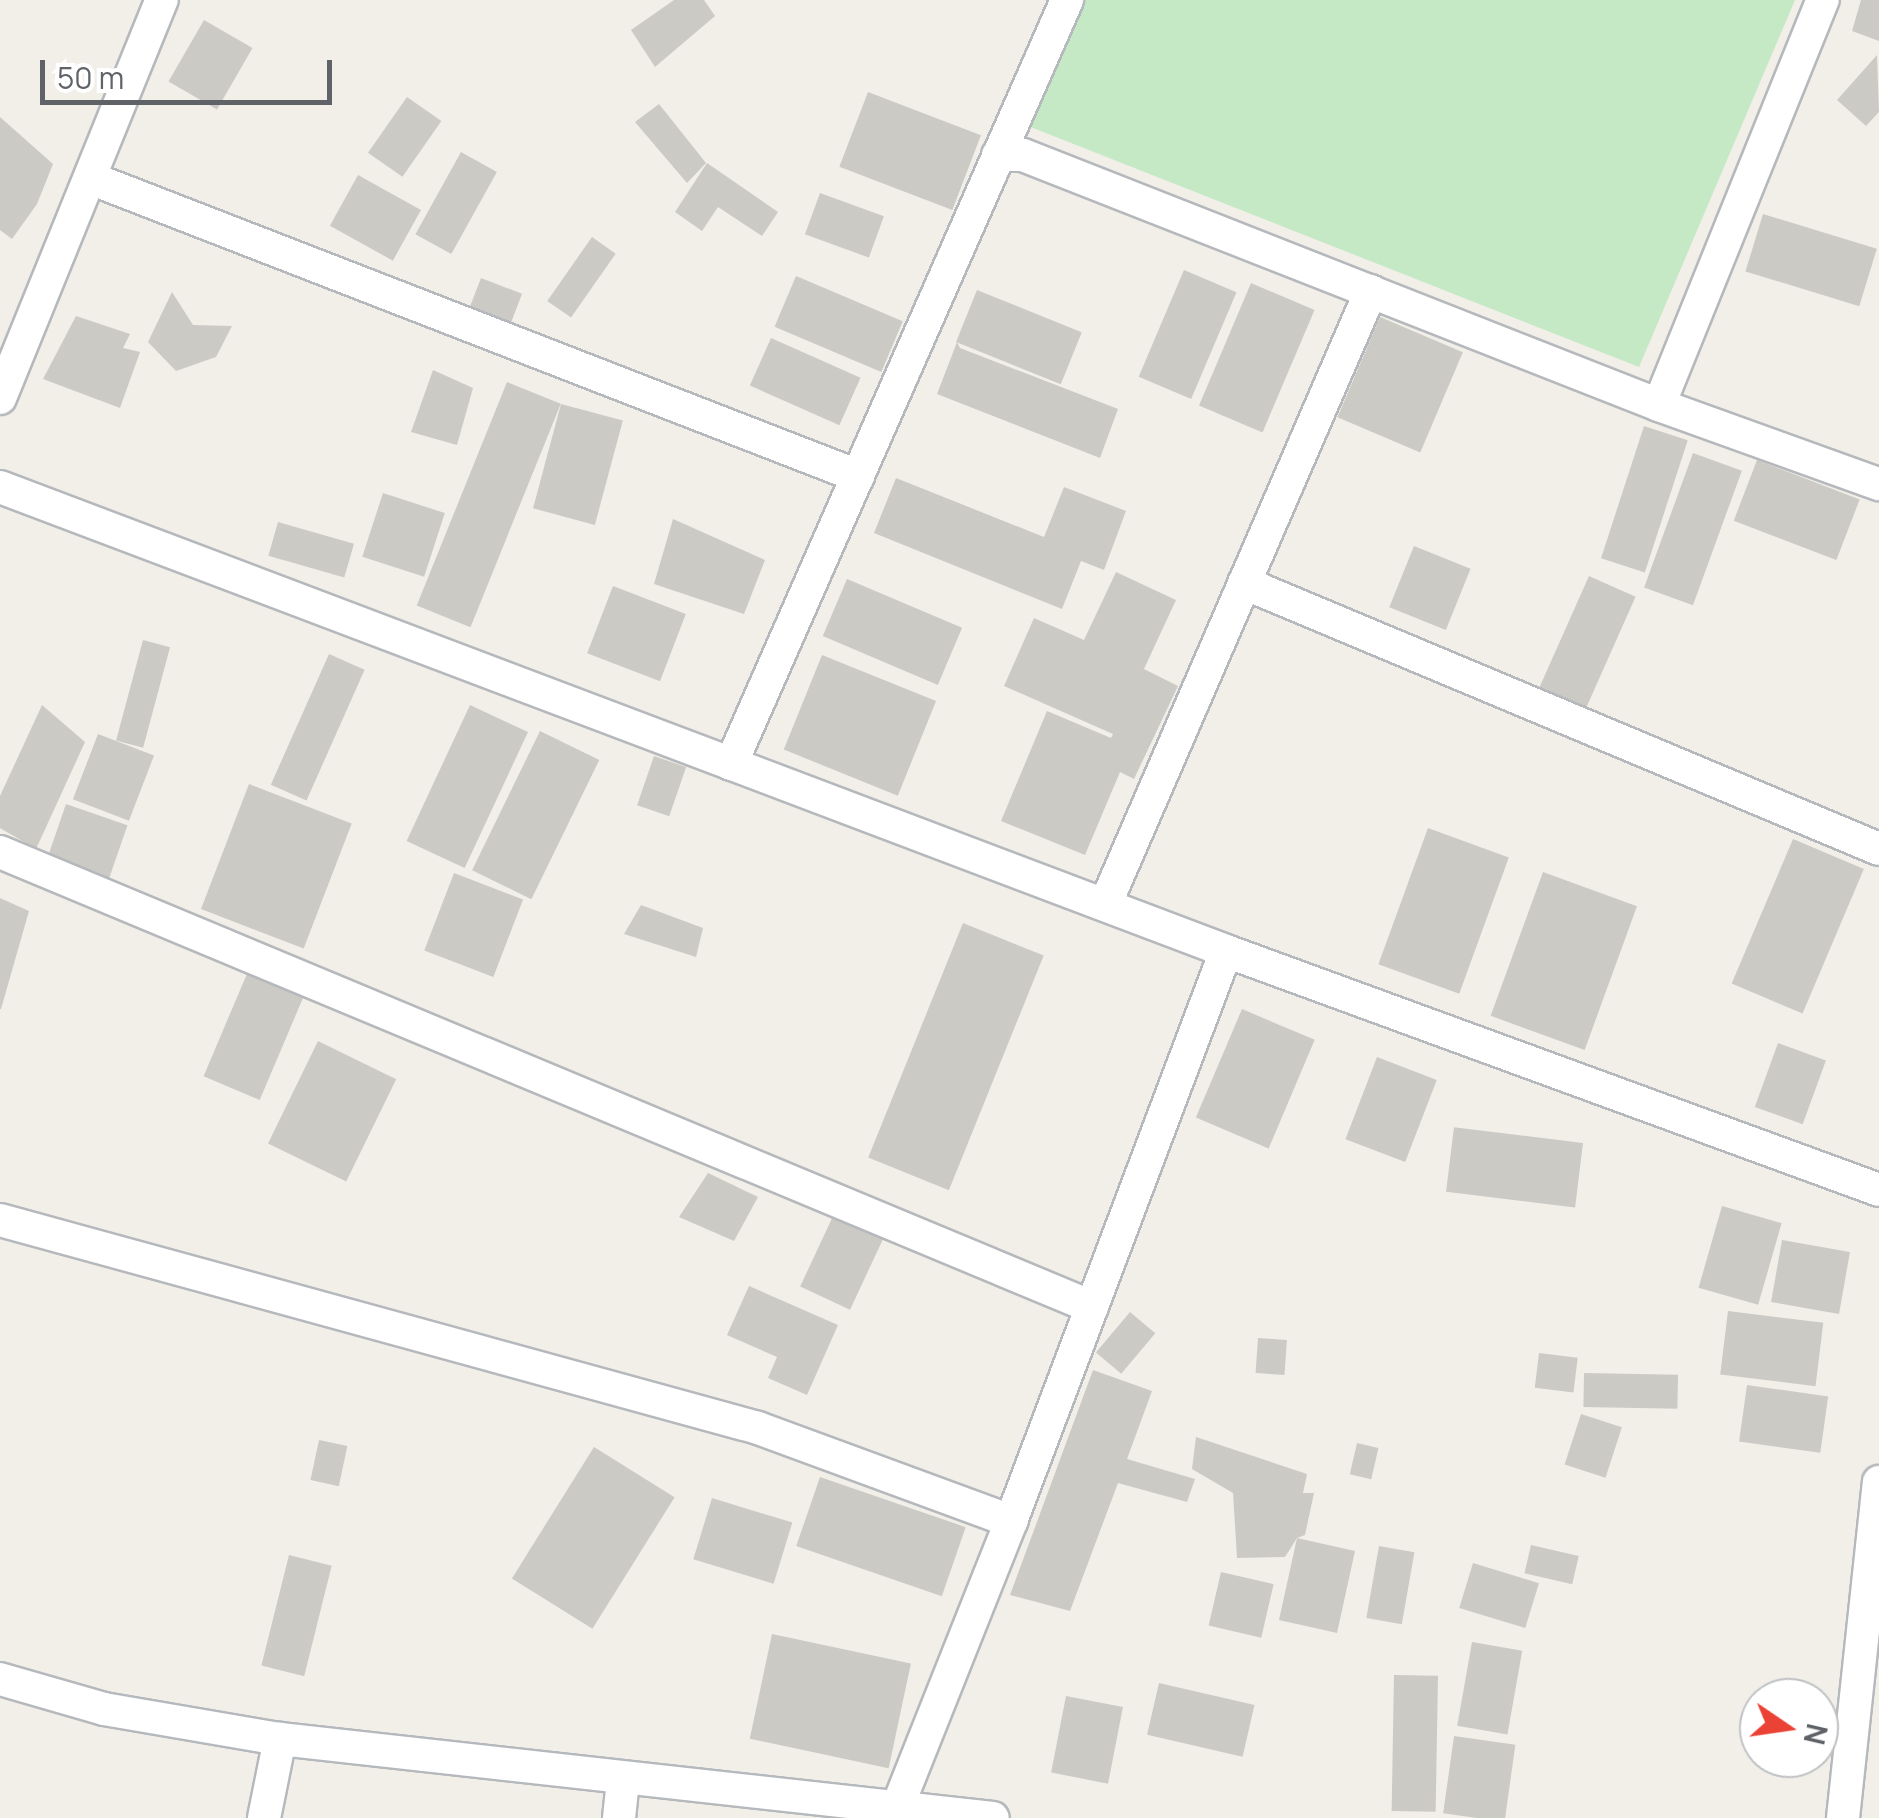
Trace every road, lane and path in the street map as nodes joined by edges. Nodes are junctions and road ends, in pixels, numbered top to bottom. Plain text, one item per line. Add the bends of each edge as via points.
1 (162, 0) edge
2 (1067, 0) edge
3 (1823, 0) edge
4 (998, 155) junction
5 (90, 178) junction
6 (1371, 290) junction
7 (0, 398) edge
8 (1659, 404) junction
9 (858, 476) junction
10 (1879, 484) edge
11 (0, 488) edge
12 (1244, 583) junction
13 (731, 764) junction
14 (1879, 849) edge
15 (0, 852) edge
16 (1104, 905) junction
17 (1226, 951) junction
18 (1879, 1190) edge
19 (0, 1220) edge
20 (1092, 1307) junction
21 (1879, 1482) edge
22 (1011, 1521) junction
23 (0, 1679) edge
24 (280, 1739) junction
25 (623, 1779) junction
26 (894, 1813) edge
27 (264, 1818) edge
28 (619, 1818) edge
29 (993, 1818) edge
30 (1843, 1818) edge

1 - 5 street
2 - 4 street
3 - 8 street
4 - 6 street via 1023,155
4 - 9 street
5 - 7 street
5 - 9 street
6 - 8 street
6 - 12 street
8 - 10 street
9 - 13 street
11 - 13 street
12 - 14 street
12 - 16 street
13 - 16 street
15 - 20 street
16 - 17 street
17 - 18 street
17 - 20 street
19 - 22 street via 758,1428
20 - 22 street
21 - 30 street
22 - 26 street
23 - 24 street via 104,1708
24 - 25 street
24 - 27 street
25 - 26 street
25 - 28 street
26 - 29 street

